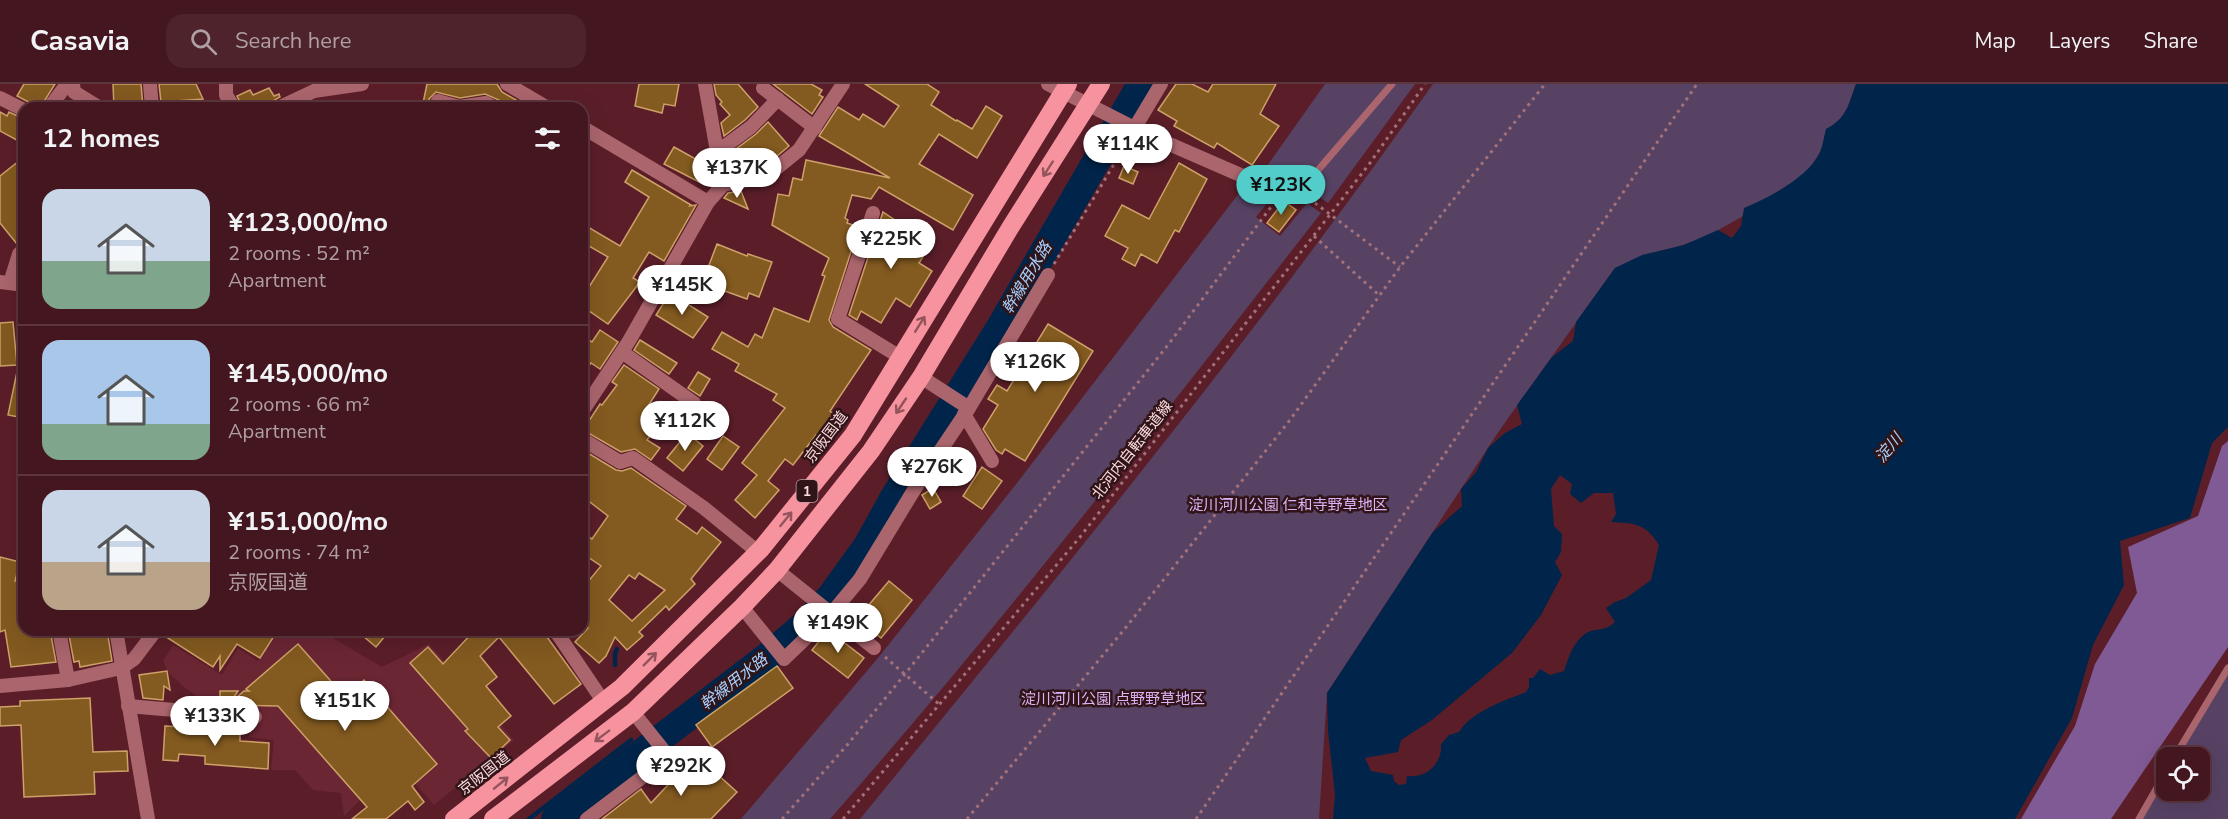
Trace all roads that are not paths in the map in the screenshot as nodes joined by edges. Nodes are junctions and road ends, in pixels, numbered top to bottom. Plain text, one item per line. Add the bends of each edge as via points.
1 (67, 84) edge
2 (73, 84) edge
3 (150, 84) edge
4 (226, 84) edge
5 (362, 84) edge
6 (507, 84) edge
7 (705, 84) edge
8 (843, 84) edge
9 (1101, 84) edge
10 (1161, 84) edge
11 (1392, 84) edge
12 (1060, 87) edge
13 (308, 88) edge
14 (764, 88) dead end
15 (0, 98) edge
16 (778, 99) junction
17 (438, 101) dead end
18 (54, 102) edge
19 (90, 102) edge
20 (152, 102) edge
21 (230, 102) edge
22 (287, 102) edge
23 (441, 102) edge
24 (527, 102) edge
25 (1089, 105) junction
26 (18, 107) edge
27 (1131, 127) junction
28 (815, 128) junction
29 (588, 132) edge
30 (717, 152) junction
31 (1245, 177) joint
32 (723, 185) junction
33 (708, 202) junction
34 (873, 213) dead end
35 (18, 258) edge
36 (1048, 275) road end
37 (11, 283) edge
38 (622, 352) junction
39 (900, 357) junction
40 (921, 377) junction
41 (588, 403) edge
42 (694, 403) dead end
43 (966, 411) junction
44 (588, 443) edge
45 (992, 461) dead end
46 (758, 552) junction
47 (777, 570) junction
48 (742, 608) junction
49 (831, 614) junction
50 (60, 636) edge
51 (117, 636) edge
52 (151, 636) edge
53 (559, 636) edge
54 (874, 648) road end
55 (122, 668) junction
56 (2228, 668) edge
57 (68, 680) junction
58 (0, 686) edge
59 (603, 701) junction
60 (128, 706) junction
61 (633, 712) junction
62 (255, 717) dead end
63 (2180, 747) edge
64 (2156, 789) edge
65 (148, 819) edge
66 (454, 819) edge
67 (493, 819) edge
68 (587, 819) edge
69 (2139, 819) edge

1 - 18 street
2 - 19 street via 74,92
3 - 20 street
4 - 21 street
5 - 13 street
6 - 24 street
7 - 30 street
8 - 28 street
9 - 25 highway, 1
10 - 27 street
11 - 31 lane via 1314,176 1286,192
12 - 25 street
39 -> 12 highway, 京阪国道 / 1
13 - 22 street
14 - 16 street
15 - 26 street
16 - 28 street
16 - 30 street via 752,127
17 - 23 street
25 - 27 street
25 -> 40 highway, 1
27 - 31 street
28 - 32 street via 799,150 767,176
29 - 33 street
30 - 32 street
32 - 33 street
33 - 38 street
34 - 39 street via 838,319
35 - 37 street
36 - 43 street
38 - 41 street
38 - 42 street
46 -> 39 highway, 京阪国道 / 1 via 853,435
40 - 43 street
40 -> 47 highway, 1 via 871,451
43 - 45 street
43 - 49 street via 860,579
44 - 46 street via 620,462 633,458
59 -> 46 highway, 京阪国道 / 1 via 622,687
47 - 48 highway, 1
47 - 49 street
48 - 49 street via 784,659
48 - 61 highway, 1
49 - 54 street
50 - 57 street
51 - 55 street
52 - 55 street
53 - 59 street
55 - 57 street
55 - 60 street
56 - 63 lane
57 - 58 street
66 -> 59 highway, 京阪国道 / 1
60 - 62 street
60 - 65 street
61 -> 67 highway, 1
61 - 68 street via 669,757
64 - 69 lane

